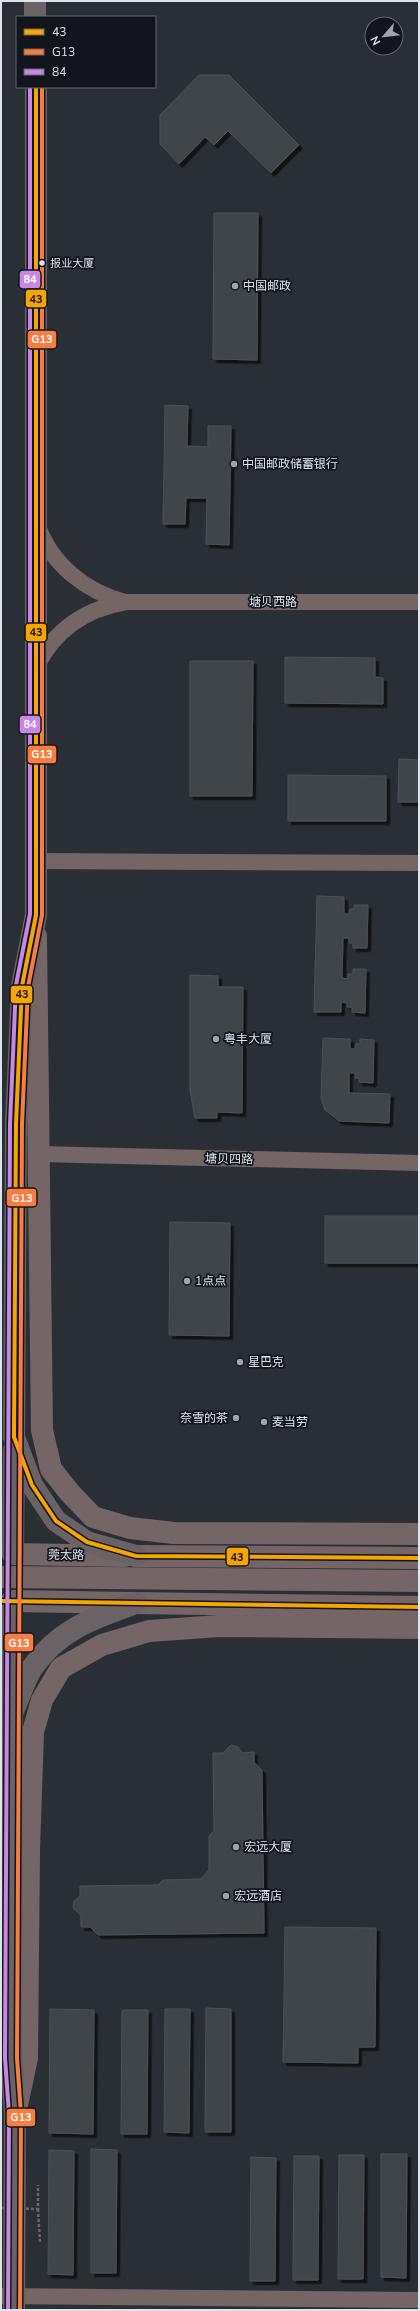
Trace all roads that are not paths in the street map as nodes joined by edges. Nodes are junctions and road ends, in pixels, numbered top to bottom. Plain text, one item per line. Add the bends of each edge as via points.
1 (35, 1) edge
2 (35, 16) edge
3 (36, 88) edge
4 (36, 519) junction
5 (126, 602) junction
6 (419, 602) edge
7 (35, 669) junction
8 (35, 861) junction
9 (419, 864) edge
10 (36, 915) junction
11 (39, 1154) junction
12 (419, 1163) edge
13 (14, 1437) junction
14 (1, 1472) edge
15 (70, 1493) junction
16 (419, 1534) edge
17 (7, 1553) edge
18 (136, 1556) junction
19 (419, 1558) edge
20 (1, 1577) edge
21 (419, 1581) edge
22 (7, 1601) edge
23 (136, 1603) junction
24 (419, 1607) edge
25 (419, 1628) edge
26 (61, 1668) junction
27 (1, 1682) edge
28 (12, 1713) junction
29 (15, 2114) junction
30 (419, 2300) edge
31 (10, 2301) edge
32 (348, 2305) edge

1 - 2 highway
3 - 4 highway
4 - 5 street via 48,547 67,571 89,588
4 - 7 highway
5 - 6 street, 塘贝西路
5 - 7 street via 98,608 72,622 50,643
7 - 8 highway
8 - 9 street
8 - 10 highway
10 - 11 main road
10 - 13 highway via 22,986 16,1124
11 - 12 street, 塘贝四路
11 - 15 main road via 42,1430 51,1469
13 - 17 highway, bridge
13 - 18 highway, bridge via 32,1485 56,1521 87,1542
14 - 15 main road via 39,1476
15 - 16 main road via 93,1516 130,1528 174,1532
15 - 26 main road via 97,1524 108,1549 112,1583 104,1617 87,1646
17 - 18 main road, 莞太路, bridge
17 - 22 highway, bridge
18 - 19 main road, 莞太路
20 - 21 main road, bridge
22 - 23 main road, bridge
22 - 28 highway, bridge
23 - 24 main road
23 - 28 highway, bridge via 93,1619 62,1635 32,1669
25 - 26 main road via 219,1626 149,1631 102,1645
26 - 27 main road via 28,1681
26 - 29 main road via 42,1700 33,1732 27,2058
28 - 29 highway via 11,2058
29 - 31 highway
30 - 32 street
31 - 32 street

